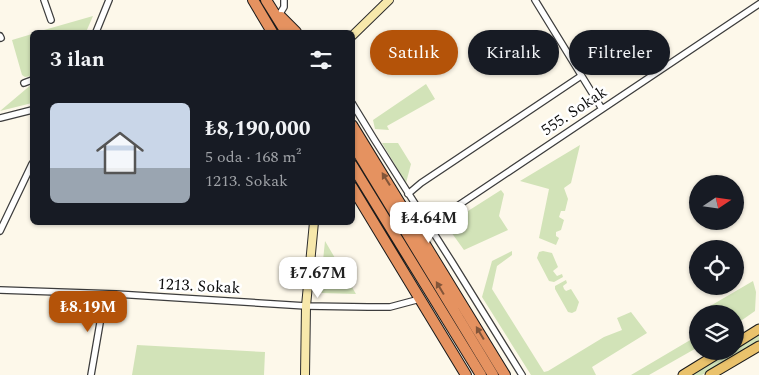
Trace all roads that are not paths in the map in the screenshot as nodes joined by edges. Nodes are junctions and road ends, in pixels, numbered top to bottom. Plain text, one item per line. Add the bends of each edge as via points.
1 (44, 0) edge
2 (110, 0) edge
3 (253, 0) edge
4 (284, 0) edge
5 (389, 0) edge
6 (535, 0) edge
7 (268, 4) edge
8 (759, 4) edge
9 (279, 15) junction
10 (262, 17) junction
11 (51, 20) dead end
12 (97, 30) edge
13 (266, 30) edge
14 (271, 30) edge
15 (285, 30) edge
16 (294, 30) edge
17 (355, 33) edge
18 (581, 76) junction
19 (30, 81) edge
20 (24, 83) dead end
21 (355, 108) edge
22 (602, 109) junction
23 (30, 110) edge
24 (0, 118) edge
25 (355, 130) edge
26 (355, 148) edge
27 (30, 168) edge
28 (355, 169) edge
29 (355, 192) edge
30 (408, 194) junction
31 (314, 225) edge
32 (429, 225) junction
33 (0, 231) edge
34 (1, 289) edge
35 (105, 294) junction
36 (420, 299) junction
37 (306, 306) junction
38 (759, 329) edge
39 (744, 338) edge
40 (759, 346) edge
41 (707, 360) edge
42 (91, 375) edge
43 (304, 375) edge
44 (466, 375) edge
45 (481, 375) edge
46 (493, 375) edge
47 (505, 375) edge
48 (522, 375) edge
49 (683, 375) edge
50 (710, 375) edge

1 - 11 street
2 - 12 street
3 - 10 highway
4 - 9 street
5 - 17 street
6 - 18 street
7 - 9 highway
7 - 15 highway
8 - 22 street, 555. Sokak
9 - 16 highway
10 - 13 highway
10 - 14 highway
18 - 22 street
18 - 30 street
19 - 20 street
21 - 30 street
22 - 32 street, 555. Sokak
23 - 24 street
47 -> 25 highway
46 -> 26 highway
27 - 33 street
28 - 45 highway
29 - 36 highway
30 - 32 street
31 - 37 street
32 - 48 street
34 - 35 street, 1213. Sokak
35 - 37 street, 1213. Sokak
35 - 42 street
36 - 37 street, 1213. Sokak via 390,306
36 - 44 highway
37 - 43 street
38 - 39 main road
40 - 50 main road
41 - 49 main road

